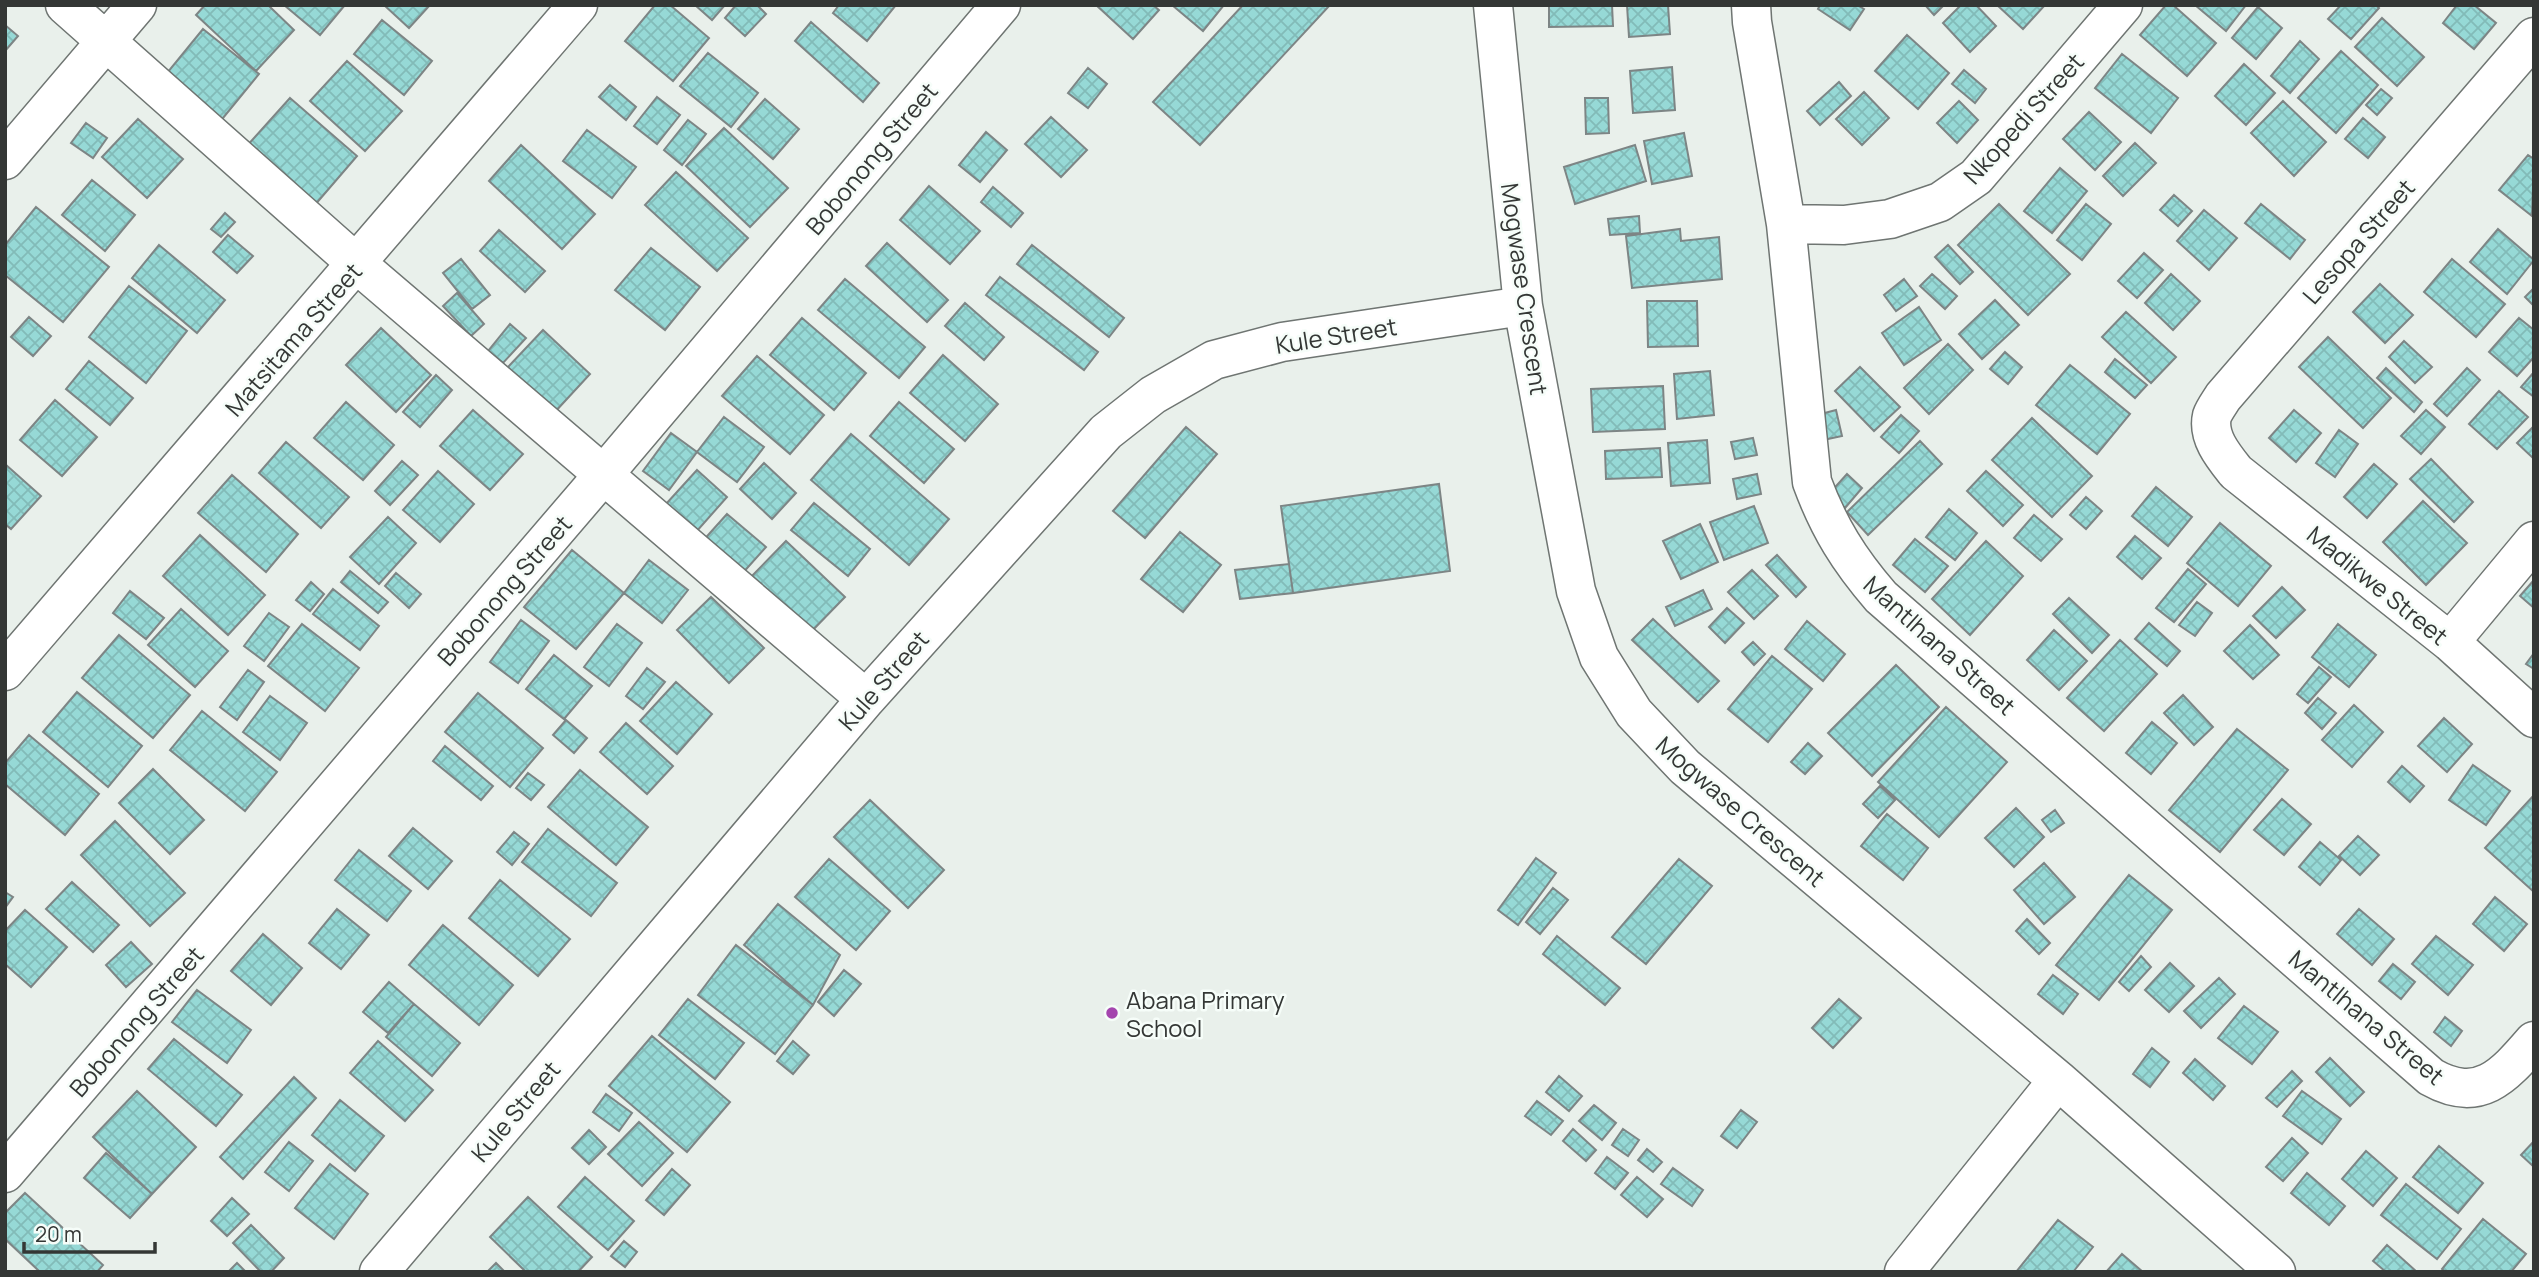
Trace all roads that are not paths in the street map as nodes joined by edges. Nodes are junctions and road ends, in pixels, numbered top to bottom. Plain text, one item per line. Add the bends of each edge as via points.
1 (65, 5) edge
2 (137, 5) edge
3 (578, 5) edge
4 (1001, 5) edge
5 (1493, 5) edge
6 (1751, 5) edge
7 (2123, 5) edge
8 (2534, 37) edge
9 (106, 40) junction
10 (5, 160) edge
11 (1786, 224) junction
12 (357, 264) junction
13 (1523, 306) junction
14 (2222, 455) joint
15 (604, 474) junction
16 (2534, 541) edge
17 (2451, 642) junction
18 (5, 671) edge
19 (866, 699) junction
20 (2534, 718) edge
21 (2534, 1041) edge
22 (2058, 1080) junction
23 (5, 1173) edge
24 (379, 1272) edge
25 (1904, 1272) edge
26 (2276, 1272) edge

1 - 9 street
2 - 9 street
3 - 12 street, Matsitama Street
4 - 15 street, Bobonong Street
5 - 13 street, Mogwase Crescent
6 - 11 street, Mantlhana Street
7 - 11 street, Nkopedi Street via 1976,177 1940,202 1890,219 1844,225
8 - 14 street, Lesopa Street via 2223,397 2212,417 2213,435
9 - 10 street
9 - 12 street
11 - 21 street, Mantlhana Street via 1812,482 1825,518 1881,597 2431,1077 2446,1086 2466,1089 2487,1084 2507,1072
12 - 15 street
12 - 18 street, Matsitama Street
13 - 19 street, Kule Street via 1282,342 1214,360 1153,396 1106,432
13 - 22 street, Mogwase Crescent via 1576,591 1599,657 1634,713 1685,767
14 - 17 street, Madikwe Street via 2236,472
15 - 19 street
15 - 23 street, Bobonong Street
16 - 17 street
17 - 20 street, Madikwe Street
19 - 24 street, Kule Street
22 - 25 street
22 - 26 street, Mogwase Crescent

